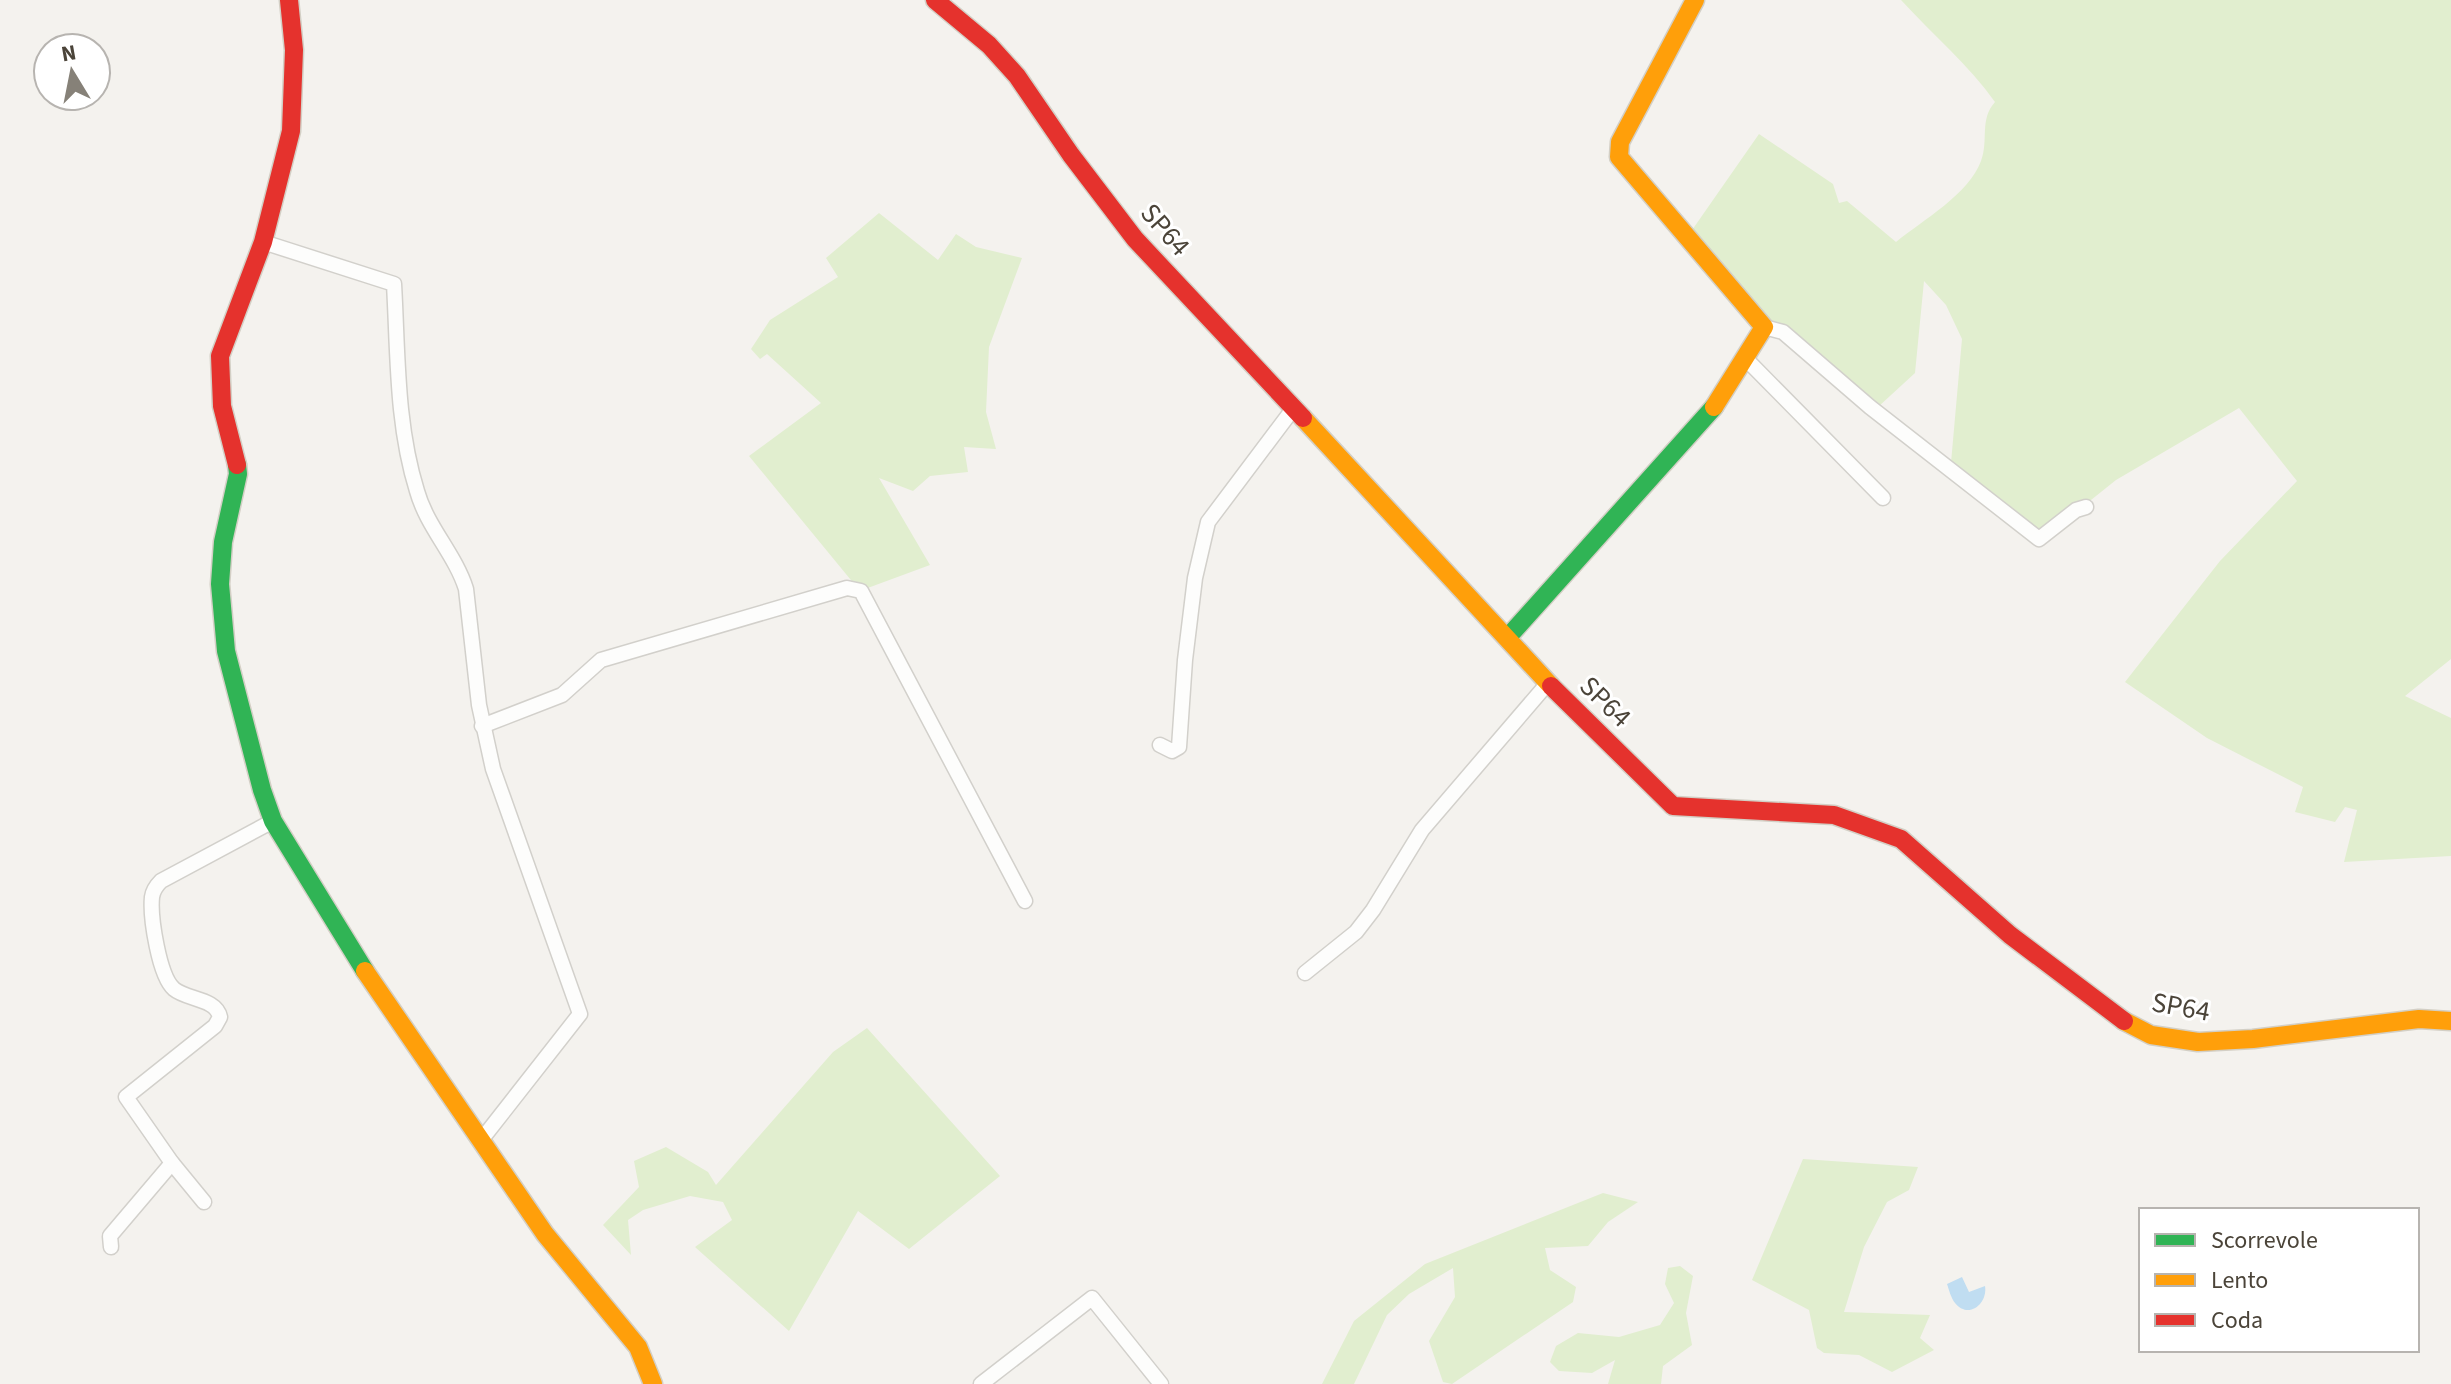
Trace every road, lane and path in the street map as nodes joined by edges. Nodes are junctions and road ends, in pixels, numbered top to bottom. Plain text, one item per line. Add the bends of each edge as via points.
1 (289, 0) edge
2 (935, 0) edge
3 (1695, 0) edge
4 (263, 242) junction
5 (1764, 327) junction
6 (1745, 358) junction
7 (1293, 409) junction
8 (1883, 498) dead end
9 (2086, 507) dead end
10 (1508, 637) junction
11 (1548, 683) junction
12 (482, 726) junction
13 (1160, 745) dead end
14 (273, 821) junction
15 (1025, 901) dead end
16 (1305, 973) dead end
17 (2450, 1024) edge
18 (482, 1139) junction
19 (172, 1163) junction
20 (204, 1202) dead end
21 (111, 1247) dead end
22 (653, 1384) edge
23 (981, 1384) edge
24 (1161, 1384) edge

1 - 4 street via 292,120
2 - 7 street, SP64 / SP64 via 1008,66 1135,239
3 - 5 street via 1620,142 1619,157
4 - 12 street via 394,284 404,438 421,503 466,589
4 - 14 street via 220,356 222,406 238,474 220,584 226,651
5 - 6 street
5 - 9 street via 1783,332 2039,539
6 - 8 street
6 - 10 street via 1704,420
7 - 10 street, SP64 / SP64
7 - 13 street via 1208,522 1195,578 1179,747 1172,751
10 - 11 street, SP64 / SP64
11 - 16 street via 1422,830 1356,932
11 - 17 street, SP64 / SP64 via 1673,806 1834,815 1901,839 2010,935 2125,1022 2151,1035 2198,1042 2407,1020
12 - 15 street via 562,695 601,660 856,589
12 - 18 street via 503,803 580,1014
14 - 18 street via 343,939
14 - 19 street via 161,881 154,892 163,974 178,992 220,1013 215,1026 126,1097
18 - 22 street via 545,1234 638,1347
19 - 20 street
19 - 21 street via 110,1236
23 - 24 street via 1092,1298

